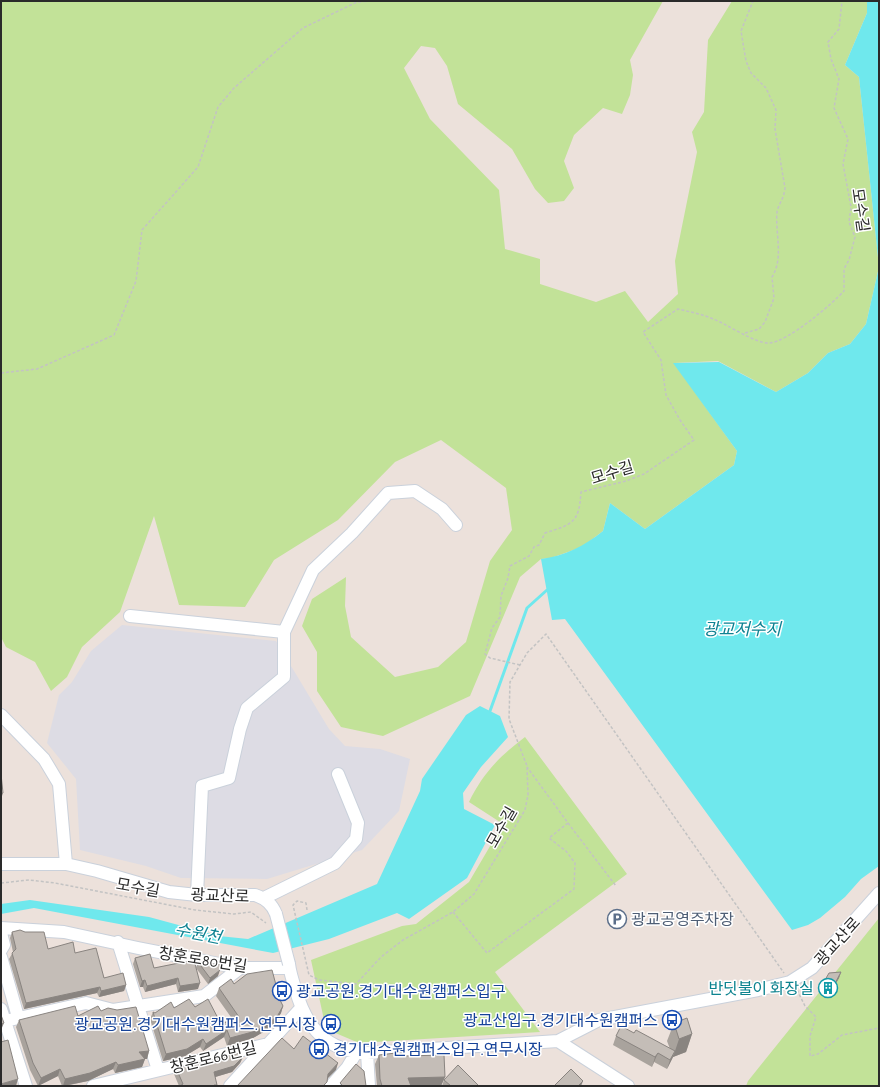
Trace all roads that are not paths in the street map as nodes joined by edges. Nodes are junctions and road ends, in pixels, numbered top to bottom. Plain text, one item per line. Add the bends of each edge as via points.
1 (456, 526) dead end
2 (130, 616) dead end
3 (284, 632) junction
4 (1, 715) edge
5 (338, 774) dead end
6 (1, 864) edge
7 (66, 864) junction
8 (879, 893) edge
9 (198, 895) junction
10 (264, 898) junction
11 (1, 928) edge
12 (1, 933) edge
13 (118, 942) junction
14 (1, 950) edge
15 (1, 957) edge
16 (289, 966) junction
17 (240, 968) junction
18 (136, 1006) junction
19 (301, 1008) junction
20 (1, 1009) edge
21 (18, 1017) junction
22 (5, 1021) junction
23 (558, 1041) junction
24 (7, 1044) edge
25 (268, 1044) junction
26 (362, 1053) junction
27 (158, 1070) junction
28 (624, 1085) edge
29 (26, 1086) edge
30 (93, 1086) edge
31 (230, 1086) edge
32 (331, 1086) edge
33 (368, 1086) edge

1 - 3 street via 442,508 415,491 388,493 352,533 313,570
2 - 3 street
3 - 9 street via 284,677 247,708 230,778 202,786
4 - 7 street via 44,759 59,784
5 - 10 street via 358,823 356,839 335,863
6 - 7 street, 광교산로
7 - 9 street, 광교산로 via 169,892
8 - 23 street, 광교산로 via 812,968 790,982 599,1020
9 - 10 street, 광교산로 via 255,895
10 - 16 street, 광교산로, bridge via 276,914
11 - 13 street, 창훈로80번길 via 64,932
12 - 14 street via 4,944
13 - 17 street, 창훈로80번길
13 - 18 street
15 - 21 street
16 - 17 street, 창훈로80번길
16 - 19 street, 광교산로
17 - 18 street via 204,996
18 - 21 street via 113,1010 86,1003
18 - 27 street, 창훈로66번길
19 - 25 street
19 - 26 street, 광교산로 via 316,1031 327,1042
20 - 22 street
21 - 22 street
22 - 24 street
23 - 26 street, 광교산로
23 - 28 street
24 - 29 street
25 - 27 street, 창훈로66번길
25 - 31 street
26 - 32 street
26 - 33 street
27 - 30 street, 창훈로66번길

